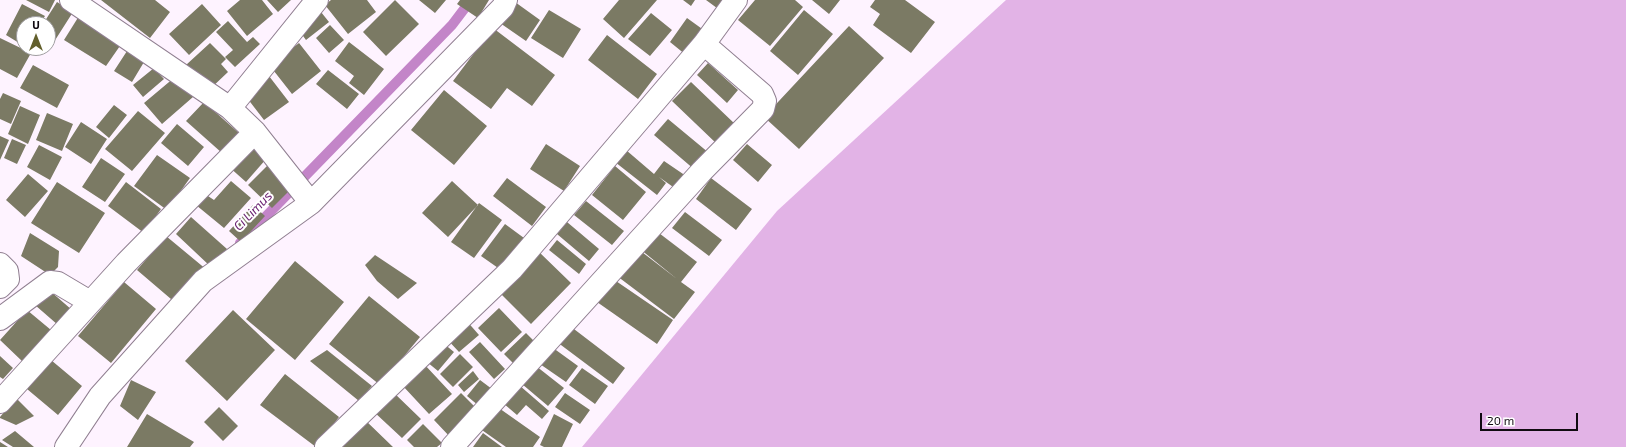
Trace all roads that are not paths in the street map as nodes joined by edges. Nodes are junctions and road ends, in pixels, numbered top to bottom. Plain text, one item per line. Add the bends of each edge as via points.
1 (71, 0) edge
2 (318, 0) edge
3 (506, 0) edge
4 (736, 0) edge
5 (704, 44) junction
6 (230, 108) junction
7 (256, 132) junction
8 (311, 204) junction
9 (0, 264) edge
10 (0, 287) edge
11 (90, 302) junction
12 (0, 319) edge
13 (0, 402) edge
14 (66, 447) edge
15 (326, 447) edge
16 (452, 447) edge

1 - 6 street
2 - 6 street
3 - 8 street via 503,7
4 - 5 street
5 - 15 street via 512,269
5 - 16 street via 762,94 765,101 763,109 702,171
6 - 7 street
7 - 8 street
7 - 11 street
8 - 14 street via 203,281 100,396
9 - 10 street via 7,271 8,279
11 - 12 street via 58,283 50,282
11 - 13 street

